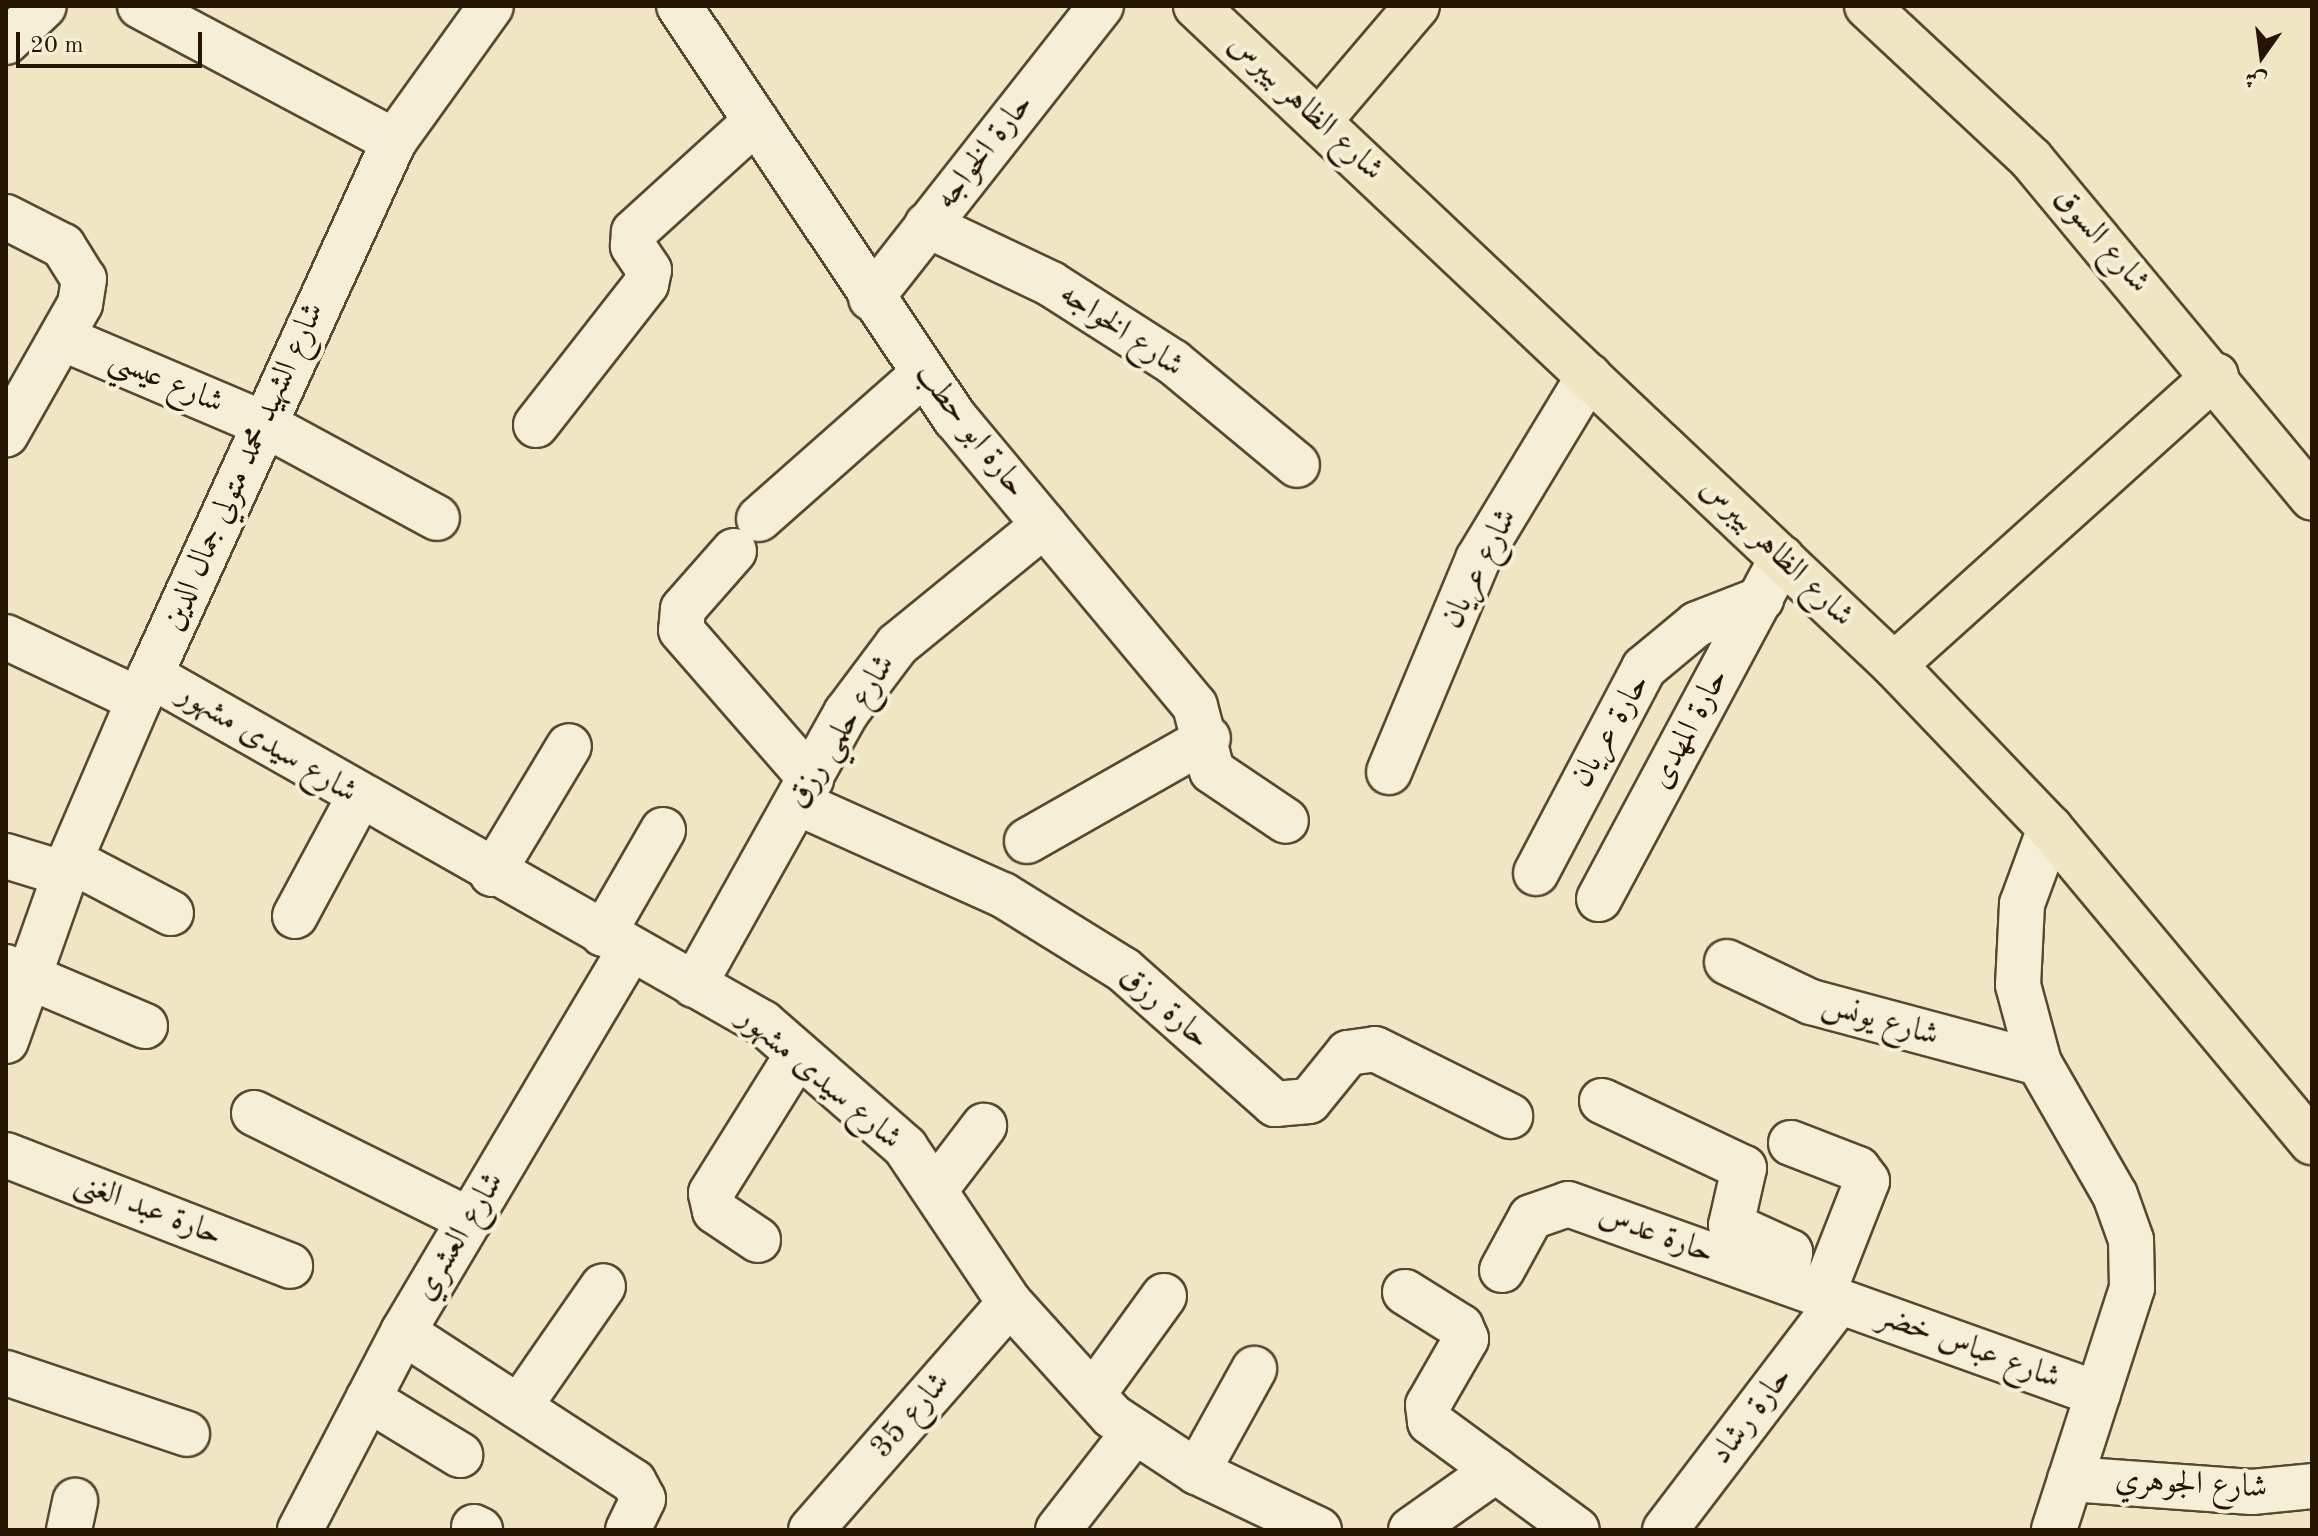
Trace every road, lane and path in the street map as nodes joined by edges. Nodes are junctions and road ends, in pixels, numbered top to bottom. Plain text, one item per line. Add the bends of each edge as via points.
1 (44, 6) edge
2 (140, 6) edge
3 (491, 6) edge
4 (679, 6) edge
5 (1101, 6) edge
6 (1196, 6) edge
7 (1417, 6) edge
8 (1867, 6) edge
9 (6, 42) edge
10 (756, 121) junction
11 (1319, 121) junction
12 (394, 141) junction
13 (6, 217) edge
14 (927, 225) junction
15 (871, 298) junction
16 (62, 338) junction
17 (924, 373) junction
18 (2216, 375) junction
19 (1589, 376) junction
20 (262, 423) junction
21 (536, 425) dead end
22 (6, 434) edge
23 (1297, 465) dead end
24 (2312, 498) edge
25 (437, 518) dead end
26 (1044, 525) junction
27 (1782, 558) junction
28 (1761, 599) junction
29 (6, 637) edge
30 (1894, 665) junction
31 (144, 687) junction
32 (1208, 738) junction
33 (569, 746) dead end
34 (1389, 772) dead end
35 (804, 791) junction
36 (358, 799) junction
37 (1286, 821) dead end
38 (2050, 828) junction
39 (663, 830) dead end
40 (1027, 841) dead end
41 (6, 856) edge
42 (68, 867) junction
43 (1536, 873) dead end
44 (492, 874) junction
45 (1599, 899) dead end
46 (171, 913) dead end
47 (295, 916) dead end
48 (616, 942) junction
49 (1727, 962) dead end
50 (17, 971) edge
51 (694, 985) junction
52 (145, 1026) dead end
53 (6, 1041) edge
54 (798, 1054) junction
55 (2039, 1063) junction
56 (1602, 1101) dead end
57 (254, 1113) dead end
58 (1510, 1116) dead end
59 (984, 1126) dead end
60 (2312, 1142) edge
61 (1791, 1143) dead end
62 (6, 1155) edge
63 (935, 1190) junction
64 (470, 1220) junction
65 (758, 1240) dead end
66 (290, 1266) dead end
67 (1502, 1270) dead end
68 (603, 1286) dead end
69 (1405, 1292) dead end
70 (1815, 1293) junction
71 (1164, 1296) dead end
72 (1010, 1303) junction
73 (403, 1332) junction
74 (1254, 1369) dead end
75 (6, 1373) edge
76 (1093, 1394) junction
77 (2098, 1394) junction
78 (368, 1399) junction
79 (519, 1407) junction
80 (1135, 1431) junction
81 (187, 1434) dead end
82 (460, 1455) dead end
83 (1496, 1470) junction
84 (1197, 1472) junction
85 (2070, 1479) junction
86 (2312, 1486) edge
87 (1247, 1517) edge
88 (300, 1530) edge
89 (628, 1530) edge
90 (811, 1530) edge
91 (1058, 1530) edge
92 (1319, 1530) edge
93 (1411, 1530) edge
94 (1577, 1530) edge
95 (1665, 1530) edge
96 (2054, 1530) edge

1 - 9 street
2 - 12 street
3 - 12 street, شارع الشهيد محمد متولي جمال الدين
4 - 10 street, حارة ابو حطب
5 - 14 street, حارة الخواجه
6 - 11 main road, شارع الظاهر بيبرس
7 - 11 main road
8 - 18 main road, شارع السوق via 2031,159
10 - 15 street, حارة ابو حطب
10 - 21 street via 634,232 633,246 649,270 646,284
11 - 19 main road, شارع الظاهر بيبرس
12 - 20 street, شارع الشهيد محمد متولي جمال الدين
13 - 16 street via 63,246 84,279
14 - 15 street, حارة الخواجه
14 - 23 street, شارع الخواجه via 1051,284 1173,362
15 - 17 street, حارة ابو حطب
16 - 20 street, شارع عيسي
16 - 22 street
17 - 26 street, حارة ابو حطب
17 - 35 street, حارة رزق via 747,535 683,609 681,630
18 - 24 main road, شارع السوق
18 - 30 main road
19 - 27 main road, شارع الظاهر بيبرس
19 - 34 street, شارع عريان via 1478,559
20 - 25 street, شارع عيسي
20 - 31 street, شارع الشهيد محمد متولي جمال الدين
26 - 32 street, حارة ابو حطب via 1195,706
26 - 35 street, شارع حلمي رزق via 897,645 846,713
27 - 28 street, حارة المهدى
27 - 30 main road, شارع الظاهر بيبرس
28 - 43 street, حارة عريان via 1697,624 1644,668
28 - 45 street, حارة المهدى
29 - 31 street, شارع سيدى مشهور
30 - 38 main road, شارع الظاهر بيبرس
31 - 36 street, شارع سيدى مشهور
31 - 42 street, شارع الشهيد محمد متولي جمال الدين
32 - 37 street, حارة ابو حطب via 1207,760 1220,779
32 - 40 street
33 - 44 street
35 - 51 street, شارع حلمي رزق
35 - 58 street, حارة رزق via 1003,895 1124,970 1275,1104 1309,1101 1348,1053 1375,1049
36 - 44 street, شارع سيدى مشهور
36 - 47 street
38 - 55 street via 2022,904 2018,985
38 - 60 main road, شارع الظاهر بيبرس
39 - 48 street, شارع العشري
41 - 42 street
42 - 46 street
42 - 50 street, شارع الشهيد محمد متولي جمال الدين
44 - 48 street, شارع سيدى مشهور
48 - 51 street, شارع سيدى مشهور
48 - 64 street, شارع العشري
49 - 55 street, شارع يونس via 1811,1002
50 - 52 street
50 - 53 street, شارع الشهيد محمد متولي جمال الدين
51 - 54 street, شارع سيدى مشهور via 763,1023
54 - 63 street, شارع سيدى مشهور via 905,1147
54 - 65 street via 711,1193 719,1215
55 - 77 street via 2115,1195 2131,1240 2132,1288
56 - 70 street via 1744,1168 1731,1225 1790,1252
57 - 64 street
59 - 63 street
61 - 70 street, حارة رشاد via 1862,1171 1867,1181
62 - 66 street, حارة عبد الغنى
63 - 72 street, شارع سيدى مشهور
64 - 73 street, شارع العشري
67 - 70 street, حارة عدس via 1531,1217 1568,1204
68 - 79 street
69 - 83 street via 1461,1327 1466,1339 1428,1405 1430,1422
70 - 77 street, شارع عباس خضر
70 - 95 street, حارة رشاد
71 - 76 street
72 - 76 street, شارع سيدى مشهور
72 - 90 street, شارع 35
73 - 78 street, شارع العشري
73 - 79 street
74 - 84 street
75 - 81 street
76 - 80 street, شارع سيدى مشهور
77 - 85 street
78 - 82 street
78 - 88 street, شارع العشري
79 - 89 street via 639,1487 642,1506
80 - 84 street, شارع سيدى مشهور
80 - 91 street
83 - 93 street
83 - 94 street
84 - 87 street, شارع سيدى مشهور
85 - 86 street, شارع الجوهري via 2252,1492
85 - 96 street
87 - 92 street, شارع سيدى مشهور

